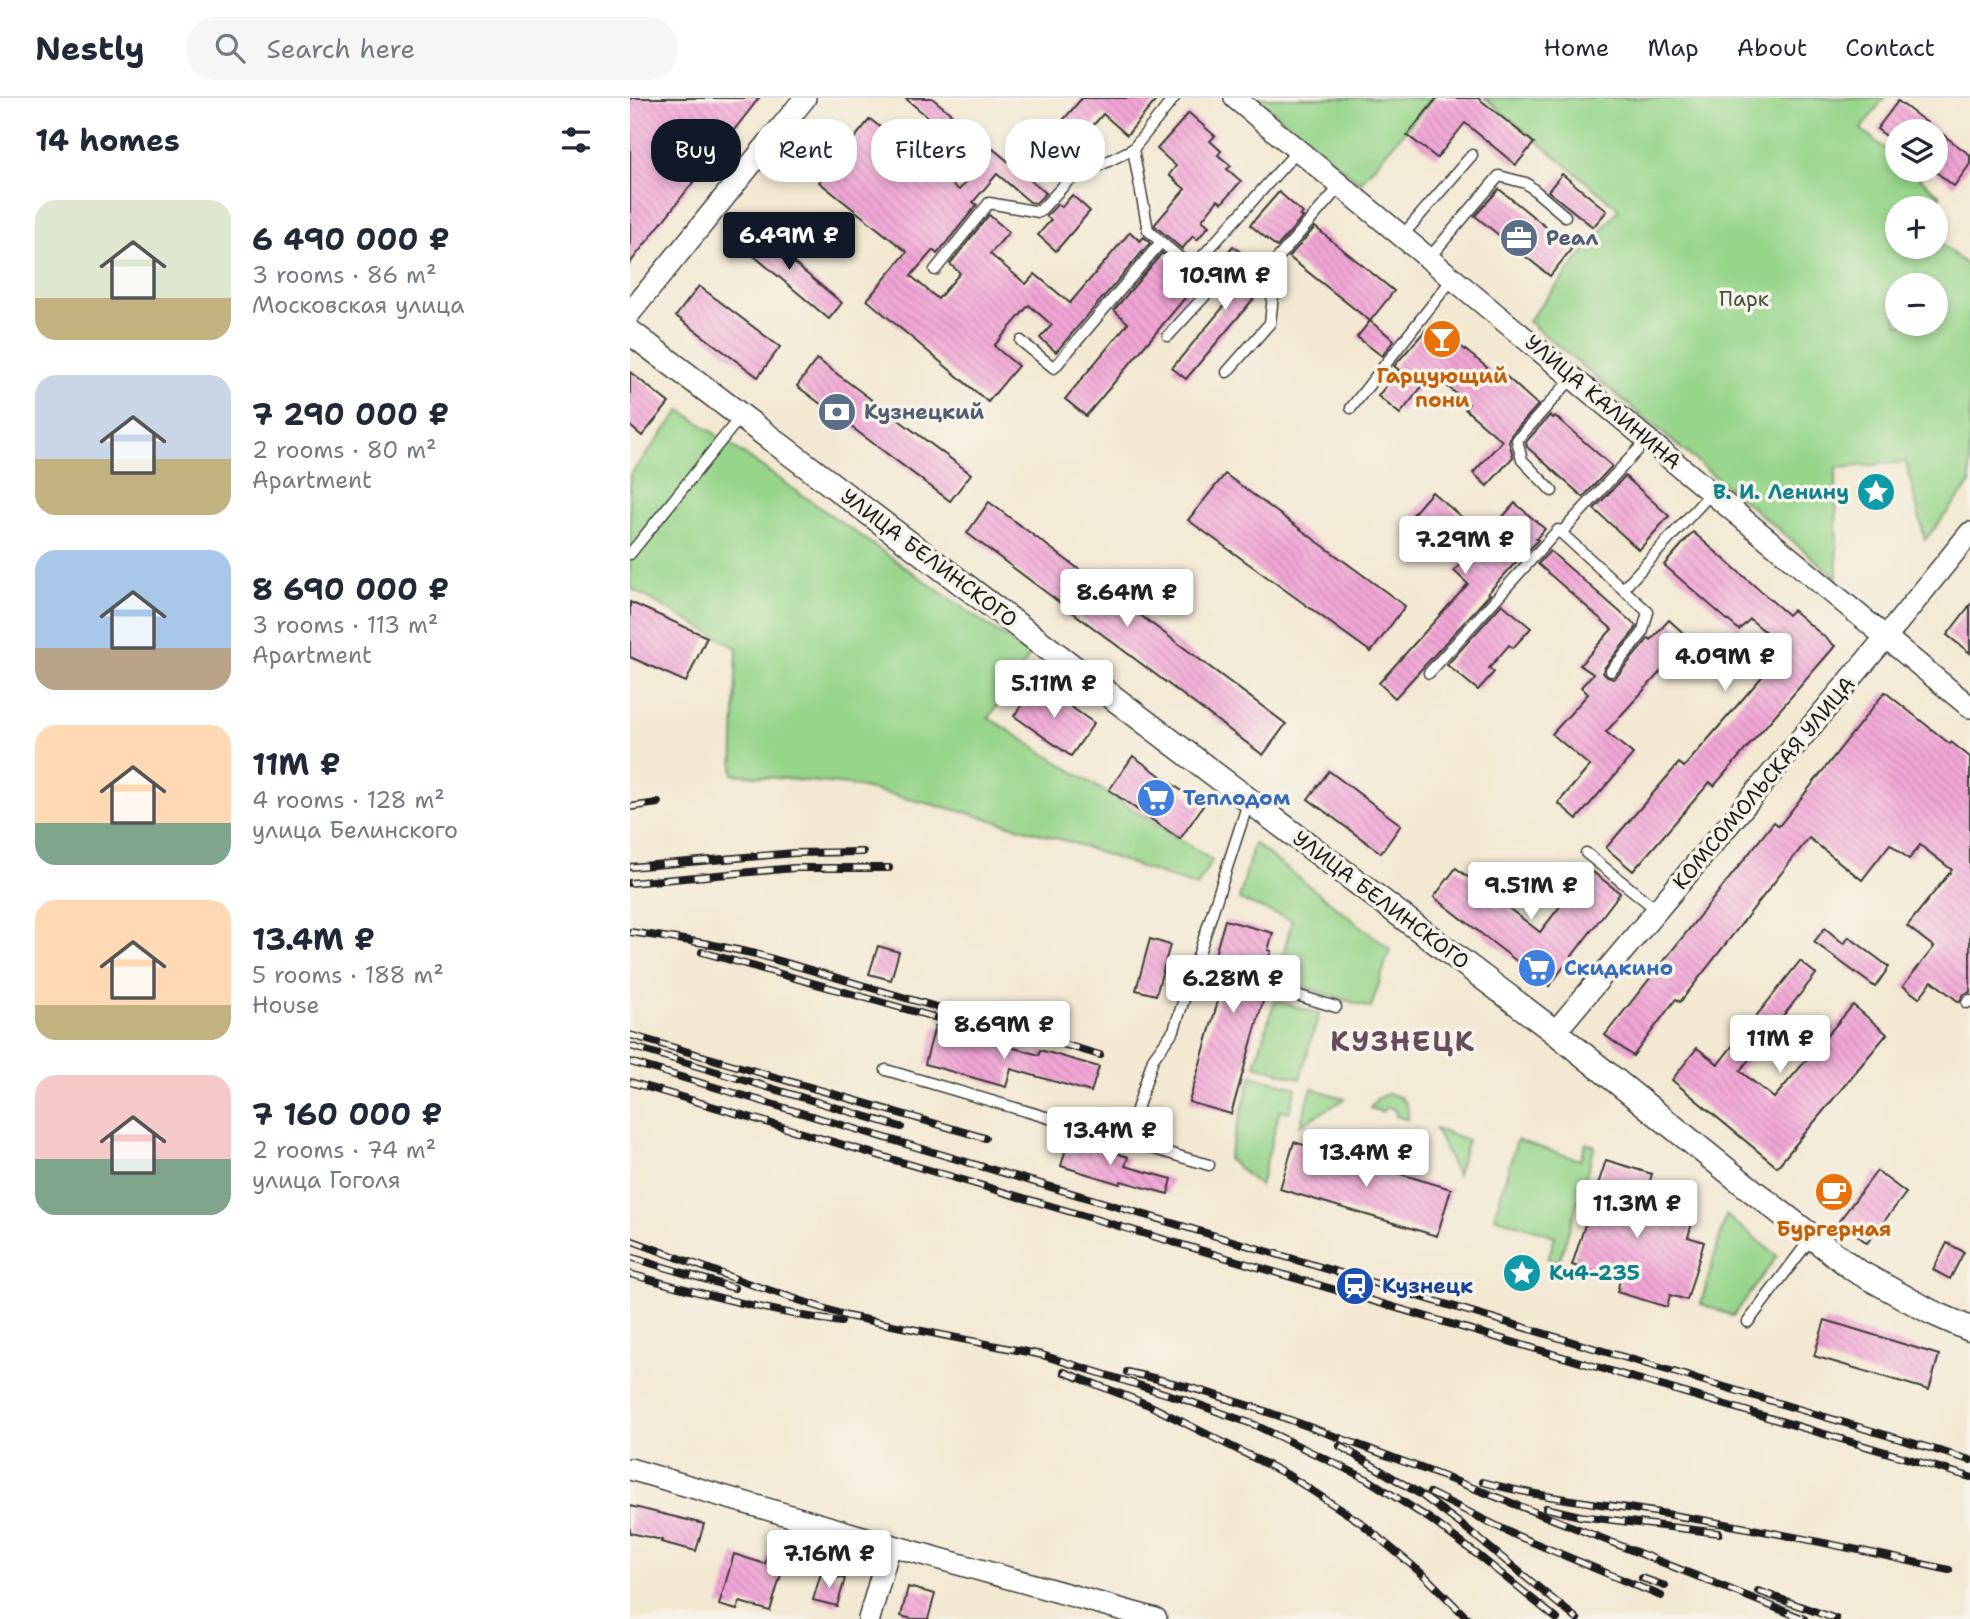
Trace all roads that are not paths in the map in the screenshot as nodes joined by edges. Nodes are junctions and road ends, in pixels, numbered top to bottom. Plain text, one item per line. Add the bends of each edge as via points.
1 (805, 98) edge
2 (1174, 98) edge
3 (1235, 98) edge
4 (1133, 149) junction
5 (1298, 150) junction
6 (1472, 155) dead end
7 (1340, 185) junction
8 (1565, 216) dead end
9 (1402, 236) junction
10 (1161, 242) junction
11 (1429, 258) junction
12 (1192, 268) junction
13 (935, 270) dead end
14 (1452, 278) junction
15 (630, 313) edge
16 (630, 332) edge
17 (1168, 336) dead end
18 (1021, 341) dead end
19 (1227, 372) dead end
20 (1573, 377) junction
21 (1352, 408) dead end
22 (741, 416) junction
23 (1648, 439) junction
24 (1552, 491) dead end
25 (1712, 492) junction
26 (1561, 533) junction
27 (1970, 533) edge
28 (630, 554) edge
29 (1623, 589) junction
30 (1886, 637) junction
31 (1611, 671) dead end
32 (1429, 673) dead end
33 (1970, 707) edge
34 (1249, 800) junction
35 (1586, 853) dead end
36 (1657, 910) junction
37 (1280, 990) dead end
38 (1336, 1007) dead end
39 (1556, 1032) junction
40 (886, 1070) dead end
41 (1127, 1141) junction
42 (1209, 1165) dead end
43 (1812, 1237) junction
44 (1748, 1322) dead end
45 (1970, 1329) edge
46 (630, 1469) edge
47 (890, 1545) junction
48 (869, 1619) edge
49 (1156, 1619) edge

1 - 15 street
2 - 4 lane
3 - 5 street, УЛИЦА КАЛИНИНА
4 - 10 lane via 1148,230
4 - 13 lane via 1068,181 1039,212 989,203
5 - 7 street, УЛИЦА КАЛИНИНА
5 - 12 lane
6 - 9 lane
7 - 9 street, УЛИЦА КАЛИНИНА
7 - 19 lane via 1278,259 1270,323
8 - 11 lane via 1526,183 1499,176
9 - 11 street, УЛИЦА КАЛИНИНА
10 - 12 lane
10 - 18 lane via 1054,368
11 - 14 street, УЛИЦА КАЛИНИНА
12 - 17 lane via 1213,287
14 - 20 street, УЛИЦА КАЛИНИНА
14 - 21 lane
16 - 22 street, УЛИЦА БЕЛИНСКОГО
20 - 23 street, УЛИЦА КАЛИНИНА
20 - 24 lane via 1517,440 1522,460
22 - 28 lane
22 - 34 street, УЛИЦА БЕЛИНСКОГО
23 - 25 street, УЛИЦА КАЛИНИНА
23 - 26 lane
25 - 29 lane
25 - 30 street, УЛИЦА КАЛИНИНА
26 - 29 lane
26 - 32 lane via 1558,530
27 - 30 street, КОМСОМОЛЬСКАЯ УЛИЦА
29 - 31 lane via 1648,612 1643,634
30 - 33 street, УЛИЦА КАЛИНИНА
30 - 36 street, КОМСОМОЛЬСКАЯ УЛИЦА
34 - 39 street, УЛИЦА БЕЛИНСКОГО
34 - 41 lane via 1174,1030 1153,1059
35 - 36 lane
36 - 39 street, КОМСОМОЛЬСКАЯ УЛИЦА
37 - 38 lane
39 - 43 street, УЛИЦА БЕЛИНСКОГО
40 - 41 lane
41 - 42 lane
43 - 44 lane
43 - 45 street, УЛИЦА БЕЛИНСКОГО via 1855,1270
46 - 47 street
47 - 48 street
47 - 49 street

